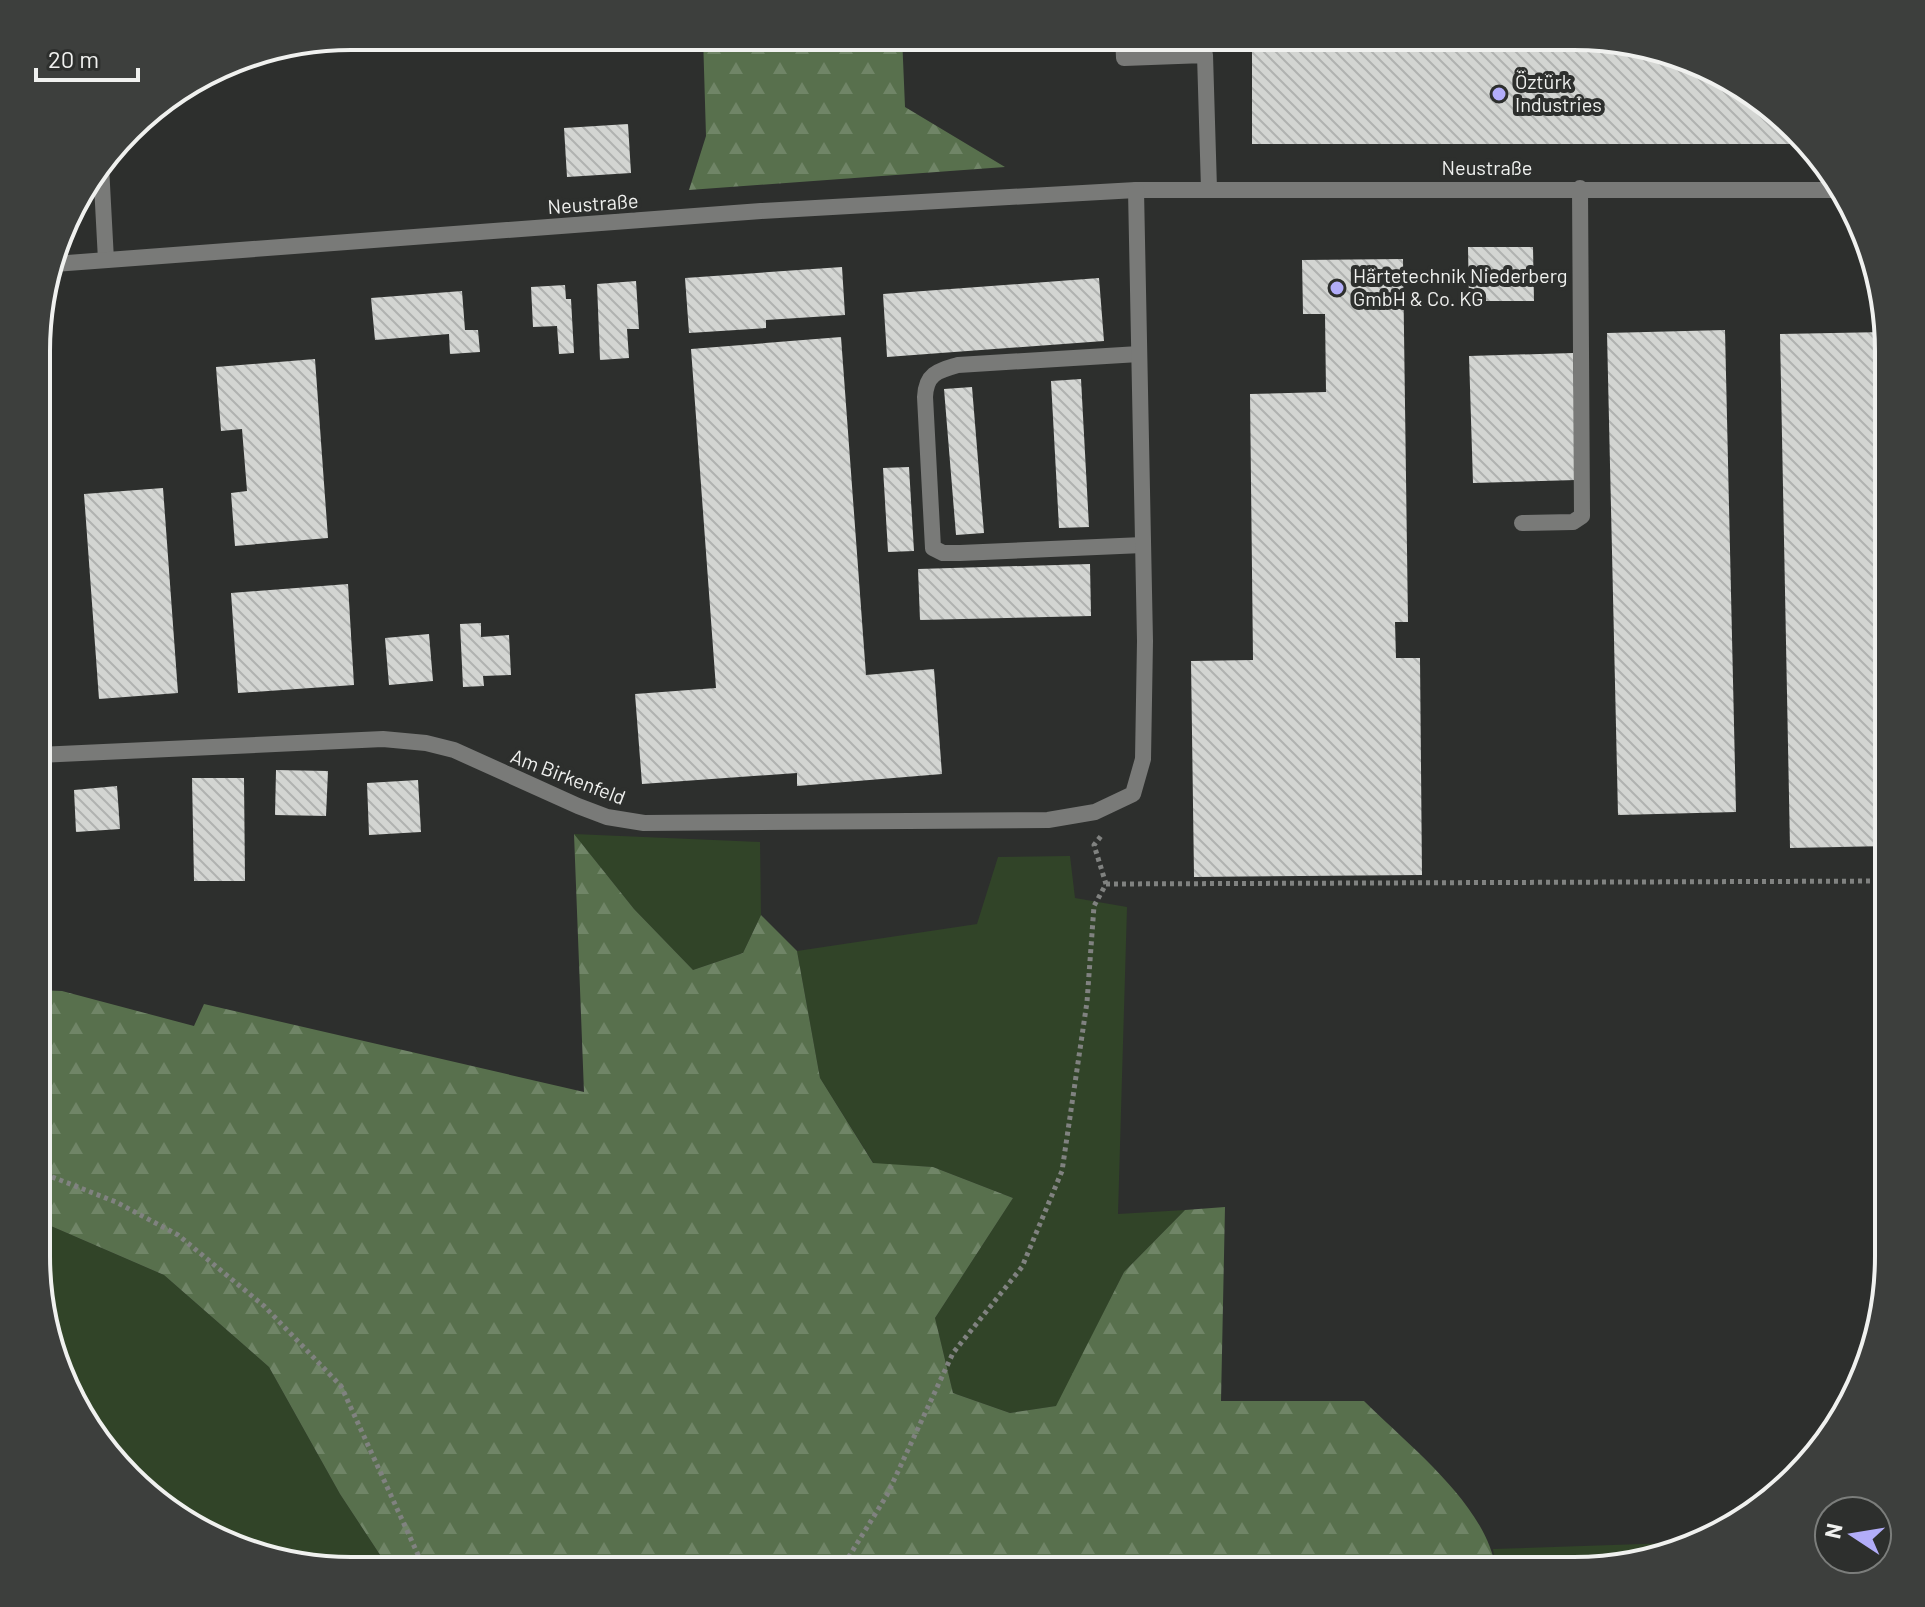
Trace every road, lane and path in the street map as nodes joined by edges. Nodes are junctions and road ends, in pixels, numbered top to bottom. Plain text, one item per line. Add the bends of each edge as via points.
1 (1124, 50) edge
2 (102, 183) edge
3 (1580, 188) junction
4 (1209, 189) junction
5 (1136, 190) junction
6 (1828, 190) edge
7 (106, 260) junction
8 (63, 263) edge
9 (1139, 354) junction
10 (1522, 523) dead end
11 (1143, 545) junction
12 (50, 754) edge
13 (1133, 794) junction
14 (1875, 881) edge
15 (1106, 884) junction
16 (50, 1176) edge
17 (419, 1557) edge
18 (849, 1557) edge

1 - 4 street via 1124,58 1205,55
2 - 7 street
3 - 4 street, Neustraße
3 - 6 street, Neustraße
3 - 10 street via 1582,516 1573,522
4 - 5 street, Neustraße
5 - 7 street, Neustraße via 745,212
5 - 9 street
7 - 8 street, Neustraße
9 - 11 street
9 - 11 street via 958,365 934,371 925,397 933,548 960,553
11 - 13 street via 1143,759
12 - 13 street, Am Birkenfeld via 383,739 426,743 454,750 607,817 644,823 1048,820 1095,812
13 - 15 path via 1094,845
14 - 15 path
15 - 18 path via 1094,906 1087,1002 1062,1171 1022,1267 953,1353 887,1495
16 - 17 path via 116,1202 178,1235 264,1306 341,1386

